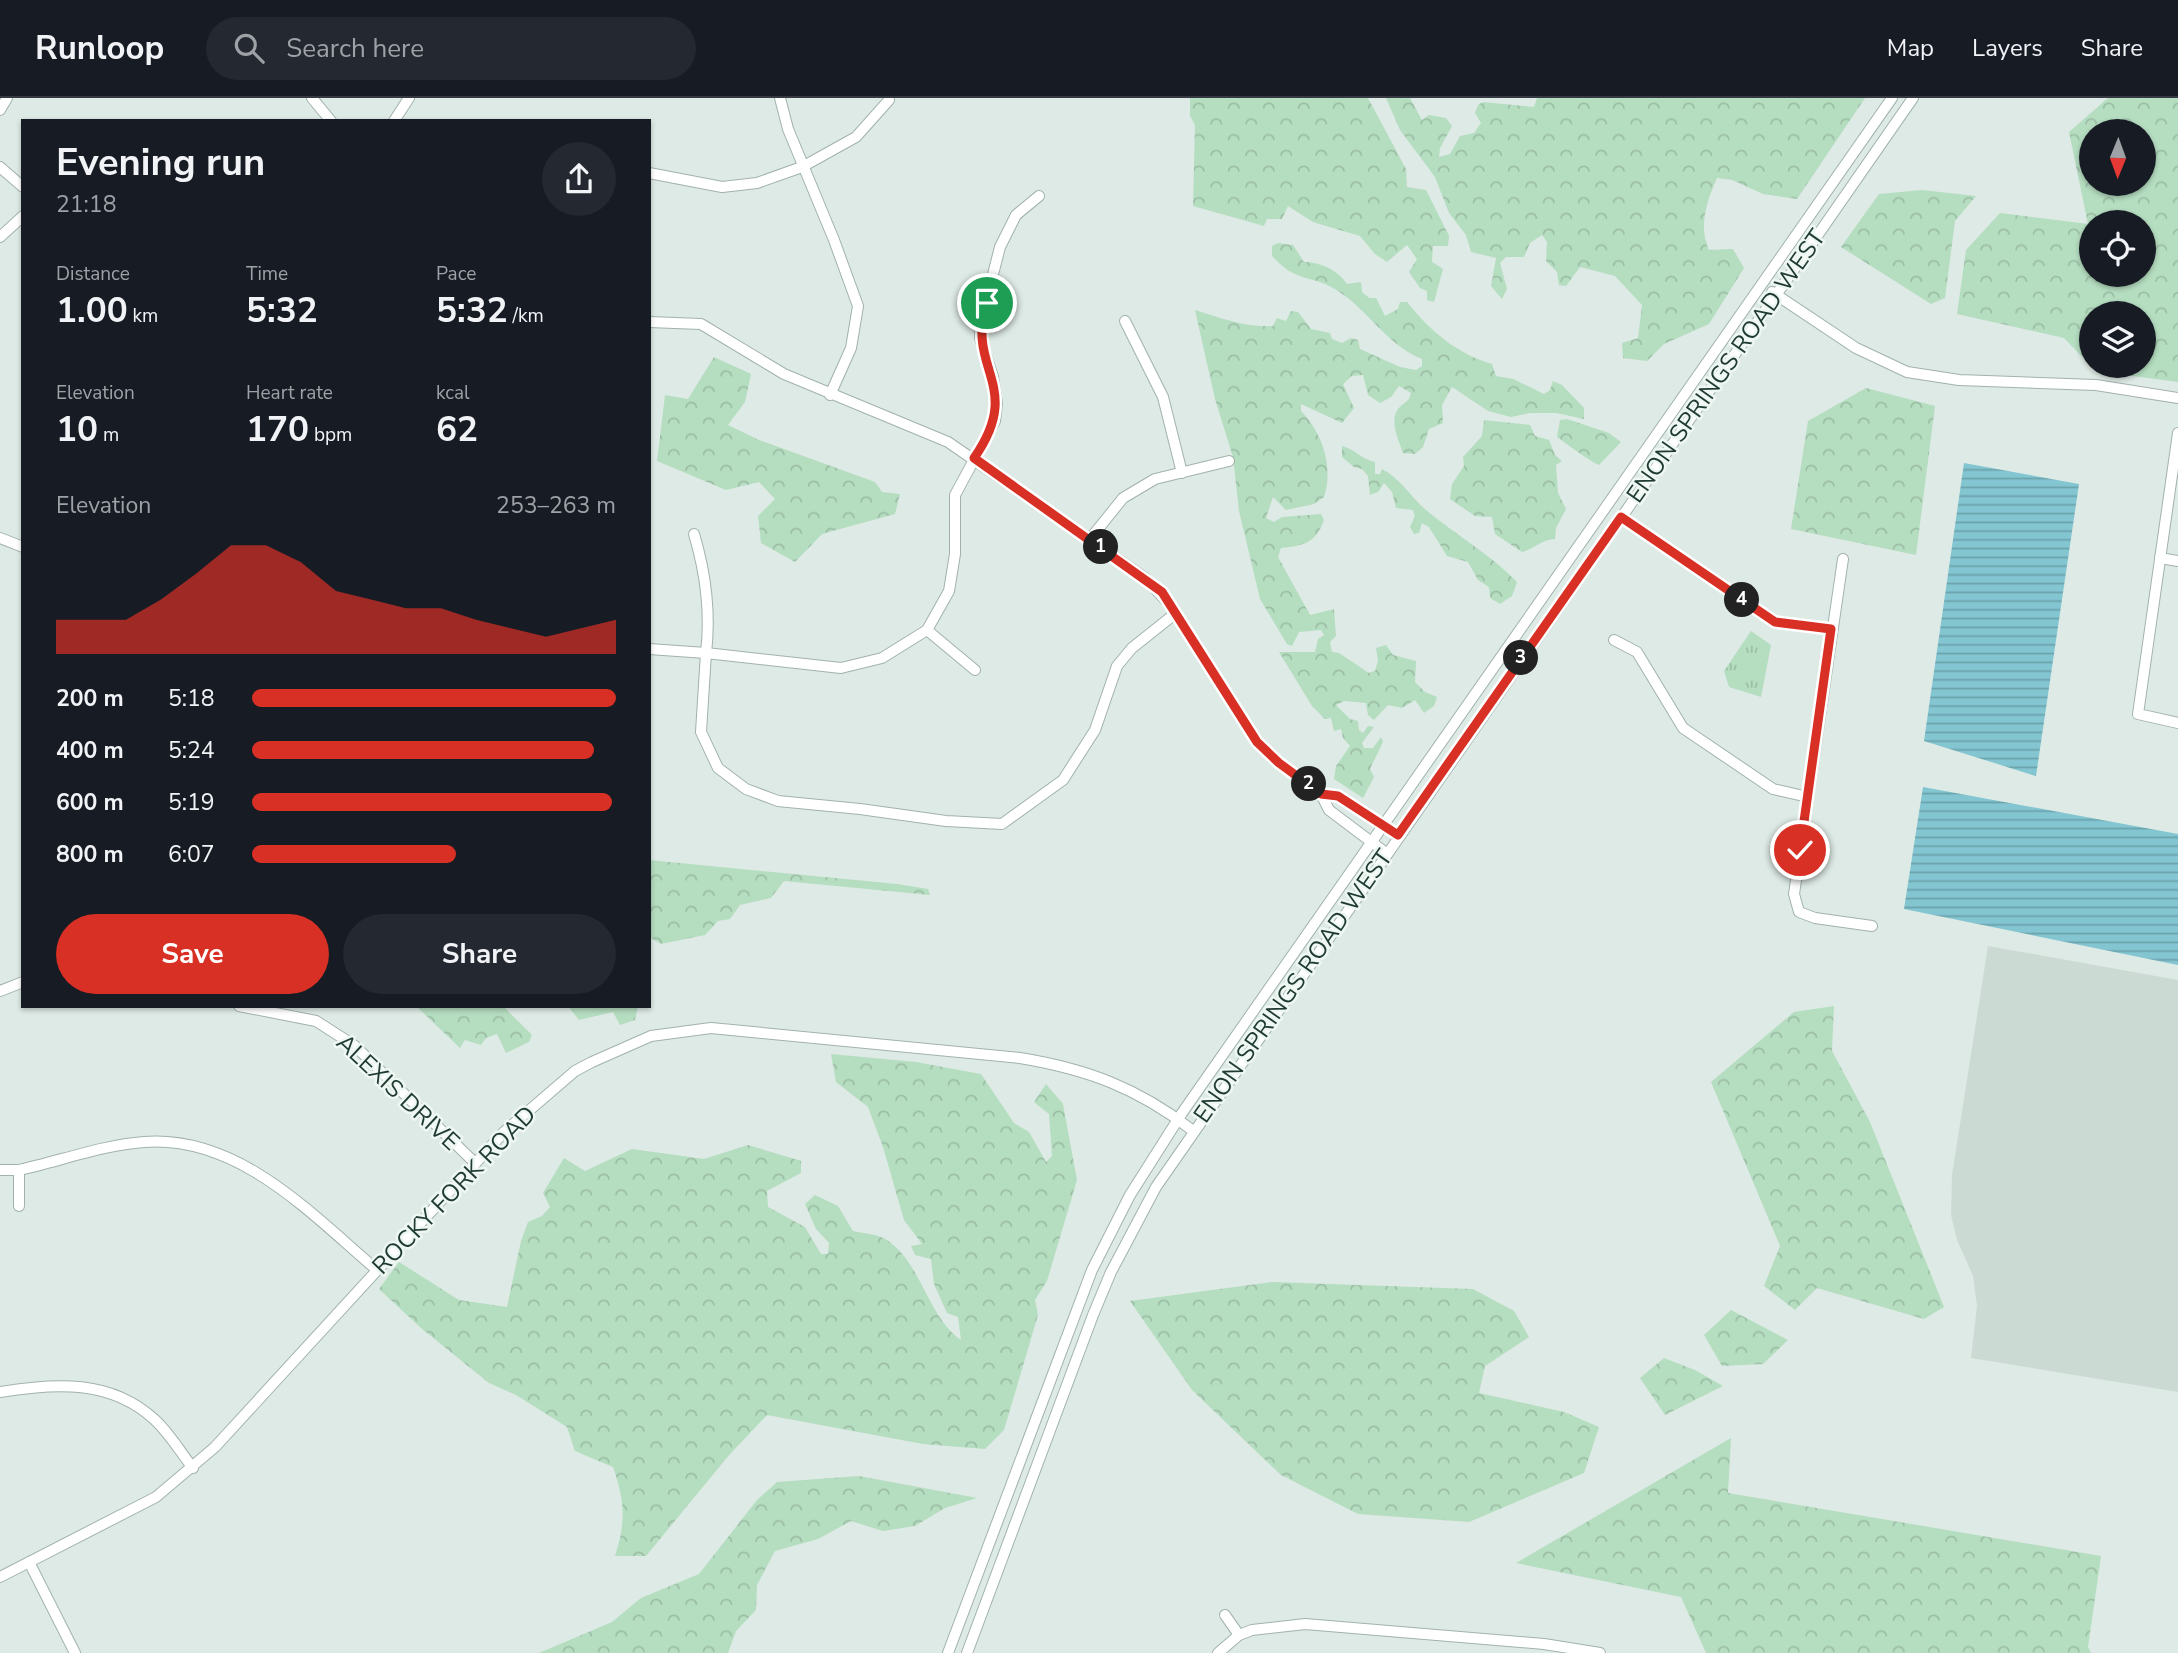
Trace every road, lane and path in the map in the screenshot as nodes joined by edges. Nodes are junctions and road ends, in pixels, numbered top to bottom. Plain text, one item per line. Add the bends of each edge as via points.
1 (7, 98) edge
2 (312, 98) edge
3 (409, 98) edge
4 (780, 98) edge
5 (1892, 98) edge
6 (1913, 98) edge
7 (889, 100) dead end
8 (0, 110) edge
9 (329, 119) edge
10 (395, 119) edge
11 (0, 167) edge
12 (802, 167) junction
13 (651, 173) edge
14 (21, 185) edge
15 (1039, 196) dead end
16 (21, 218) edge
17 (0, 237) edge
18 (1761, 285) junction
19 (1776, 295) junction
20 (1125, 321) dead end
21 (651, 322) edge
22 (830, 395) junction
23 (2178, 397) edge
24 (2178, 433) edge
25 (974, 458) junction
26 (1228, 461) dead end
27 (1182, 473) junction
28 (1621, 517) junction
29 (694, 534) dead end
30 (0, 538) edge
31 (1090, 539) junction
32 (21, 546) edge
33 (2160, 558) junction
34 (1843, 559) dead end
35 (2178, 561) edge
36 (1176, 612) junction
37 (927, 629) junction
38 (1831, 629) junction
39 (1614, 640) dead end
40 (651, 649) edge
41 (706, 653) junction
42 (975, 670) dead end
43 (2178, 723) edge
44 (1321, 794) junction
45 (1808, 797) junction
46 (1384, 825) junction
47 (1398, 835) junction
48 (1372, 842) junction
49 (1386, 853) junction
50 (1872, 926) dead end
51 (21, 983) edge
52 (0, 991) edge
53 (249, 1008) edge
54 (1178, 1120) junction
55 (1192, 1130) junction
56 (475, 1163) junction
57 (0, 1170) edge
58 (19, 1170) junction
59 (19, 1206) dead end
60 (377, 1270) junction
61 (0, 1392) edge
62 (193, 1468) junction
63 (29, 1562) junction
64 (0, 1577) edge
65 (1225, 1615) dead end
66 (1239, 1635) junction
67 (75, 1653) edge
68 (948, 1653) edge
69 (967, 1653) edge
70 (1218, 1653) edge
71 (1600, 1653) edge

1 - 8 street
2 - 9 street
3 - 10 street
4 - 12 street
5 - 18 street, ENON SPRINGS ROAD WEST
6 - 19 street, ENON SPRINGS ROAD WEST
7 - 12 street via 856,137
11 - 14 street
12 - 13 street via 757,183 722,187
12 - 22 street via 858,306 851,348
15 - 25 street via 1016,215 1000,247 981,321 980,338 997,404 988,437
16 - 17 street
18 - 19 street
18 - 46 street, ENON SPRINGS ROAD WEST
19 - 23 street via 1883,363 1907,372 1959,380 2096,385
19 - 28 street, ENON SPRINGS ROAD WEST
20 - 27 street via 1163,397
21 - 22 street via 701,324 781,373
22 - 25 street via 921,429
24 - 33 street
25 - 31 street
25 - 37 street via 956,495 949,591
26 - 27 street
27 - 31 street via 1155,479 1124,498
28 - 38 street via 1775,622
28 - 47 street, ENON SPRINGS ROAD WEST
29 - 41 street via 704,567 710,619
30 - 32 street
31 - 36 street via 1156,587
33 - 35 street
33 - 43 street via 2138,714
34 - 38 street
36 - 41 street via 1117,666 1095,730 1069,772 1052,790 1002,824 778,801 746,789 719,768 701,732
36 - 44 street via 1257,742
37 - 41 street via 882,658 841,668
37 - 42 street
38 - 45 street
39 - 45 street via 1637,652 1683,728 1773,789
40 - 41 street
44 - 46 street via 1338,796
44 - 48 street via 1329,810
45 - 50 street via 1794,894 1799,912
46 - 47 street
46 - 48 street, ENON SPRINGS ROAD WEST
47 - 49 street, ENON SPRINGS ROAD WEST
48 - 49 street
48 - 54 street, ENON SPRINGS ROAD WEST
49 - 55 street, ENON SPRINGS ROAD WEST
51 - 52 street
53 - 56 street, ALEXIS DRIVE via 316,1021 355,1046
54 - 55 street, ROCKY FORK ROAD
54 - 56 street, ROCKY FORK ROAD via 1109,1079 1067,1066 711,1028 651,1036 575,1071
54 - 68 street, ENON SPRINGS ROAD WEST via 1130,1195 1092,1270
55 - 69 street, ENON SPRINGS ROAD WEST via 1111,1272
56 - 60 street, ROCKY FORK ROAD
57 - 58 street
58 - 59 street
58 - 60 street via 144,1142 209,1152 238,1161 299,1203
60 - 62 street, ROCKY FORK ROAD
61 - 62 street via 49,1384 81,1385 114,1394 155,1420
62 - 63 street, ROCKY FORK ROAD via 156,1496
63 - 64 street, ROCKY FORK ROAD
63 - 67 street
65 - 66 street
66 - 70 street
66 - 71 street via 1269,1626 1305,1624

